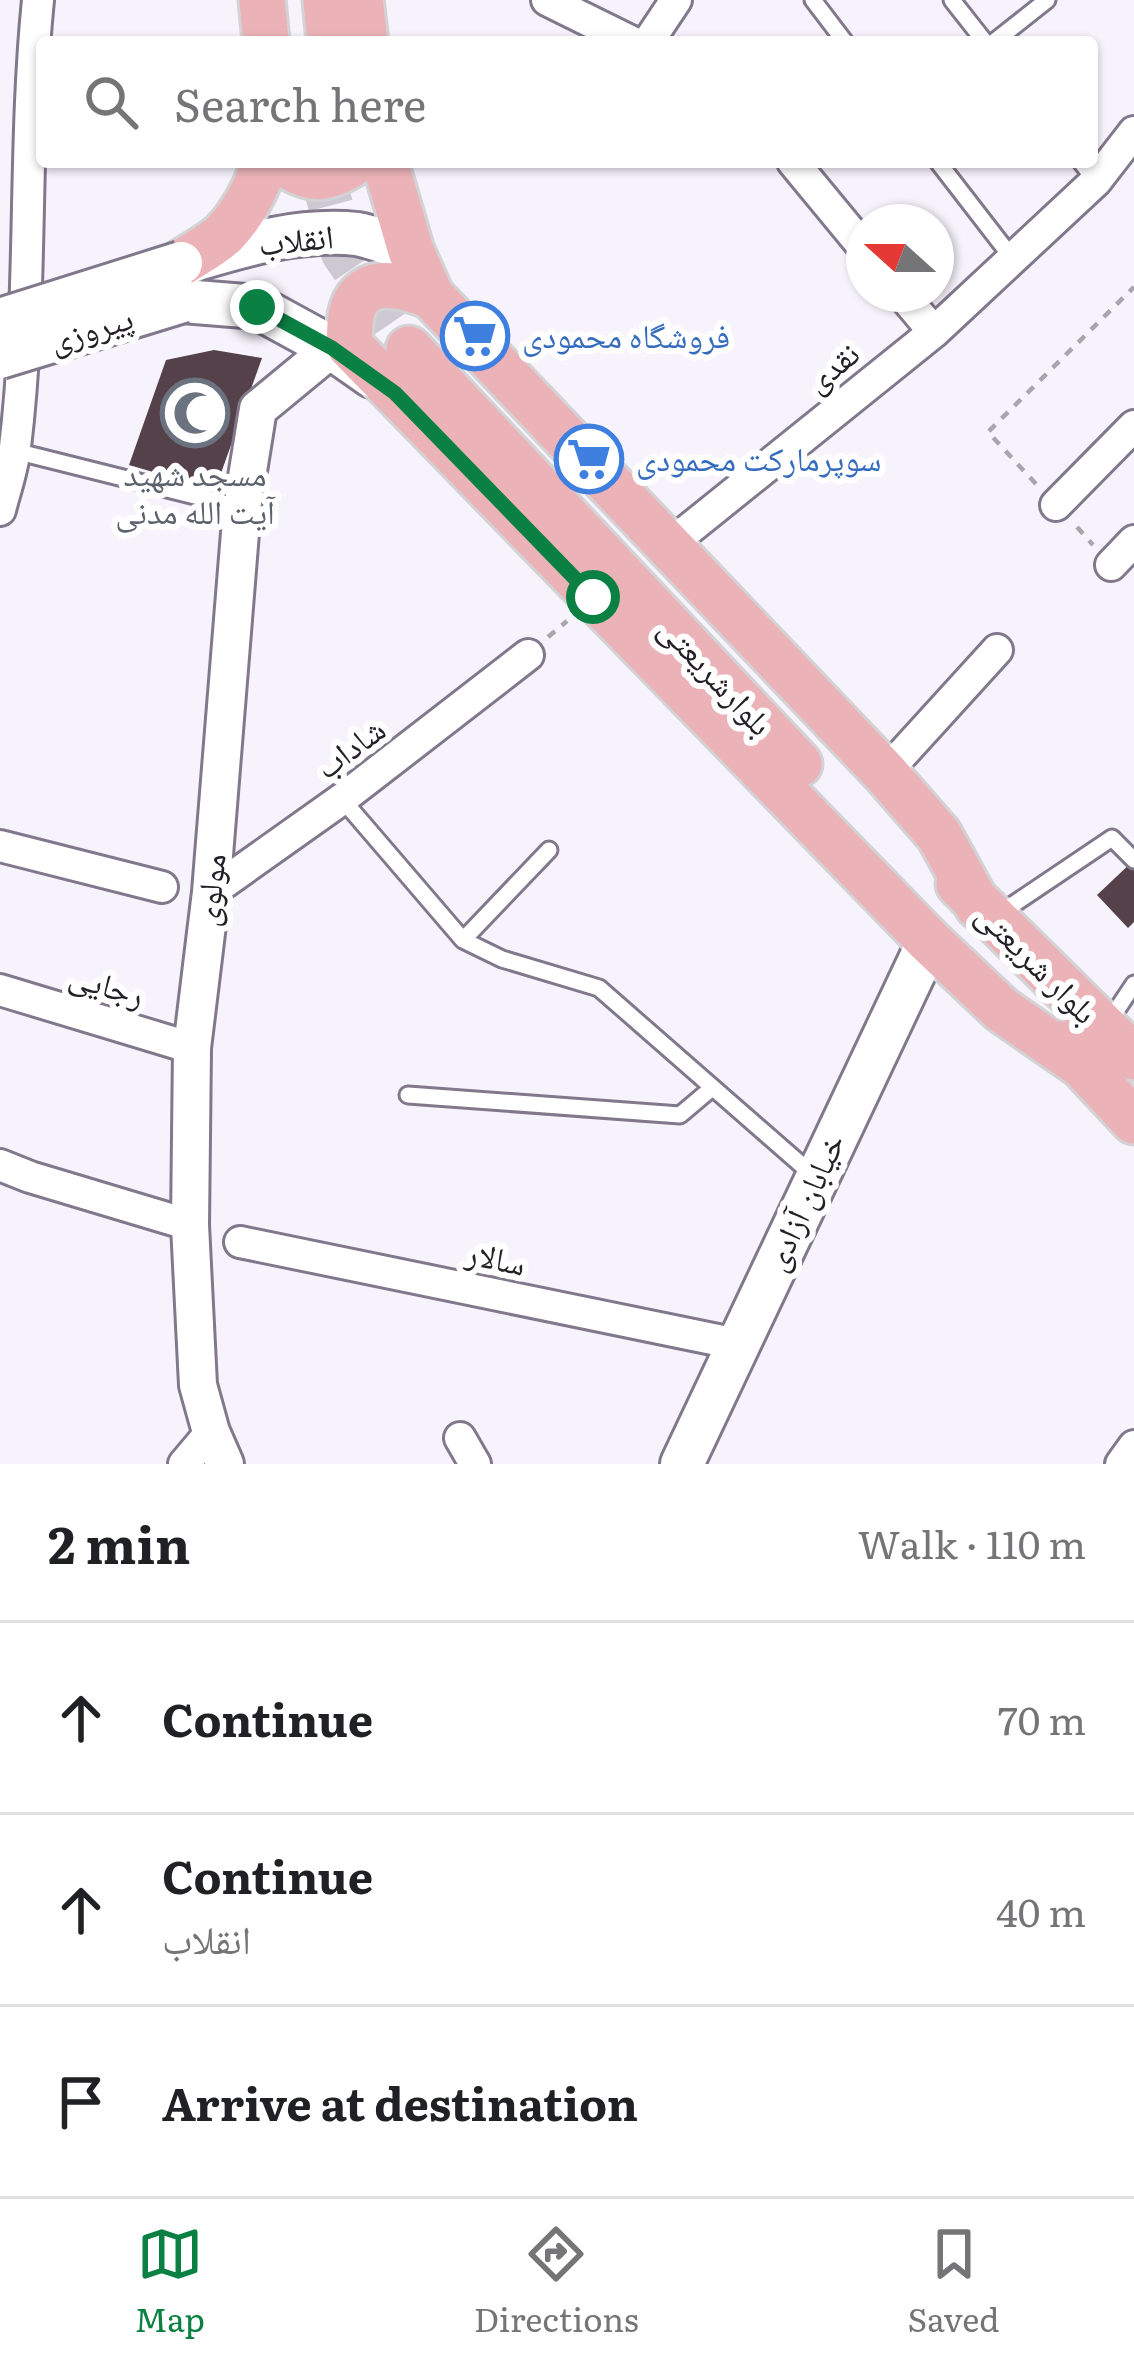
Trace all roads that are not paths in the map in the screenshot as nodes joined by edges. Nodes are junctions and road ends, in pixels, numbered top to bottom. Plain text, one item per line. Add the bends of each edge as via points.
1 (38, 0) edge
2 (262, 0) edge
3 (297, 0) edge
4 (326, 0) edge
5 (360, 0) edge
6 (548, 0) edge
7 (676, 0) edge
8 (813, 0) edge
9 (952, 0) edge
10 (1047, 0) edge
11 (265, 36) edge
12 (300, 36) edge
13 (329, 36) edge
14 (364, 36) edge
15 (620, 36) edge
16 (652, 36) edge
17 (840, 36) edge
18 (985, 36) edge
19 (998, 36) edge
20 (1134, 132) edge
21 (1098, 164) edge
22 (263, 168) edge
23 (292, 168) edge
24 (346, 168) edge
25 (387, 168) edge
26 (798, 168) edge
27 (943, 168) edge
28 (1089, 172) edge
29 (846, 226) edge
30 (411, 251) junction
31 (1013, 259) junction
32 (182, 282) junction
33 (917, 312) edge
34 (0, 320) edge
35 (423, 325) junction
36 (934, 332) junction
37 (332, 348) junction
38 (0, 357) edge
39 (395, 393) junction
40 (1134, 426) edge
41 (15, 451) junction
42 (1056, 505) dead end
43 (242, 508) junction
44 (0, 510) edge
45 (1134, 541) edge
46 (668, 546) junction
47 (1112, 565) dead end
48 (997, 650) dead end
49 (528, 655) road end
50 (886, 773) junction
51 (342, 799) junction
52 (0, 846) edge
53 (550, 850) dead end
54 (1134, 860) edge
55 (942, 865) joint
56 (163, 886) dead end
57 (211, 892) junction
58 (981, 925) junction
59 (463, 940) junction
60 (929, 940) junction
61 (1134, 984) edge
62 (0, 990) edge
63 (193, 1048) junction
64 (1107, 1051) edge
65 (712, 1088) junction
66 (408, 1095) dead end
67 (1134, 1120) edge
68 (0, 1165) edge
69 (815, 1178) junction
70 (190, 1225) junction
71 (240, 1242) dead end
72 (737, 1344) junction
73 (1134, 1446) edge
74 (218, 1448) edge
75 (184, 1464) edge
76 (682, 1464) edge
77 (1121, 1464) edge

1 - 41 street
2 - 11 main road
3 - 12 main road
4 - 13 main road
5 - 14 main road
6 - 15 street
7 - 16 street
8 - 17 lane
9 - 18 lane
10 - 19 lane
20 - 21 street, نقدی
22 - 32 main road via 242,210
23 - 24 main road via 308,177
25 - 30 main road
26 - 29 street
27 - 31 lane
28 - 31 street, نقدی
30 - 32 main road, انقلاب via 360,235 303,233 253,242
30 - 35 main road
31 - 36 street, نقدی
32 - 34 main road, پیروزی, bridge
32 - 37 main road, انقلاب via 257,307
32 - 38 main road, پیروزی, bridge
33 - 36 street
35 - 39 main road via 407,287 376,285 348,319 350,346
35 - 46 main road
35 - 55 main road, بلوارشریعتی
35 - 58 main road, بلوارشریعتی
36 - 46 street, نقدی
37 - 39 main road, انقلاب
37 - 43 street, مولوی via 257,410
39 - 60 main road
40 - 42 street
41 - 43 lane
41 - 44 street
43 - 57 street, مولوی
45 - 47 street
46 - 50 main road
48 - 50 street
49 - 51 street, شاداب
50 - 58 main road via 939,836
51 - 57 street, شاداب
51 - 59 lane
52 - 56 street
53 - 59 lane
54 - 58 lane via 1112,838
55 - 58 main road, بلوار شریعتی
57 - 63 street, مولوی
58 - 64 main road, بلوار شریعتی
59 - 65 lane via 599,988
60 - 64 main road via 1002,1010
60 - 69 main road, خیابان آزادی
61 - 64 lane
62 - 63 street, رجایی
63 - 70 street, مولوی
64 - 67 main road, بلوار شریعتی
65 - 66 lane via 680,1115
65 - 69 lane
68 - 70 street
69 - 72 main road, خیابان آزادی
70 - 74 street, مولوی via 198,1385
71 - 72 street, سالار
72 - 76 main road, خیابان آزادی
73 - 77 street
74 - 75 street

